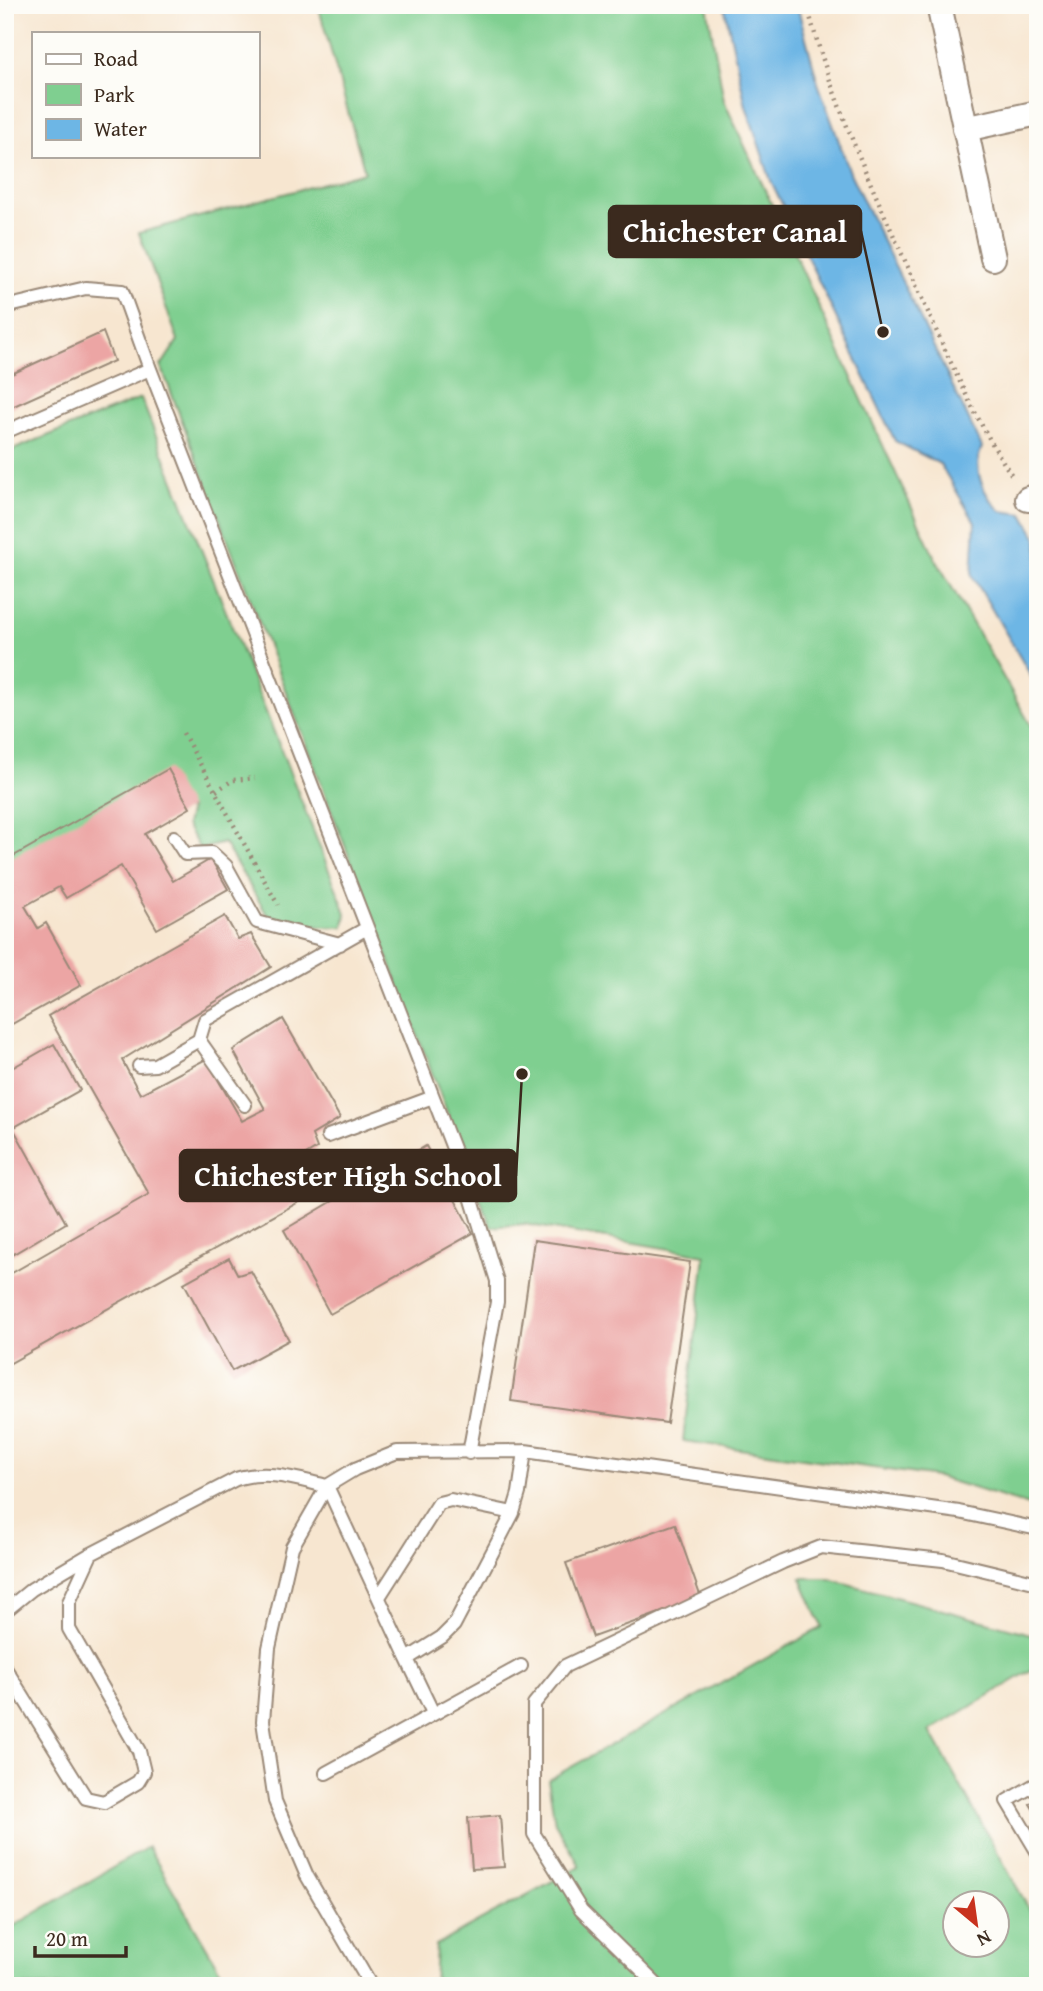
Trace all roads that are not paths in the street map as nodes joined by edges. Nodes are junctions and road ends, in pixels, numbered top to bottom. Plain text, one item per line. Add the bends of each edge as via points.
1 (939, 5) edge
2 (1038, 113) edge
3 (965, 129) junction
4 (993, 258) dead end
5 (5, 307) edge
6 (150, 369) junction
7 (5, 432) edge
8 (174, 837) dead end
9 (367, 928) junction
10 (340, 944) junction
11 (199, 1040) junction
12 (139, 1066) dead end
13 (433, 1097) junction
14 (245, 1105) dead end
15 (328, 1136) dead end
16 (525, 1451) junction
17 (469, 1453) junction
18 (327, 1486) junction
19 (513, 1513) junction
20 (1038, 1529) edge
21 (91, 1554) junction
22 (1038, 1583) edge
23 (379, 1597) junction
24 (5, 1611) edge
25 (407, 1659) junction
26 (521, 1666) dead end
27 (5, 1668) edge
28 (433, 1713) junction
29 (326, 1773) dead end
30 (1038, 1783) edge
31 (1038, 1853) edge
32 (371, 1986) edge
33 (658, 1986) edge

1 - 3 street
2 - 3 street
3 - 4 street
5 - 6 lane via 86,288 122,291
6 - 7 lane
6 - 9 lane
8 - 10 lane via 185,854 212,853 226,866 257,922
9 - 10 lane
9 - 13 lane
10 - 11 lane via 205,1020
11 - 12 lane via 155,1065
11 - 14 lane
13 - 15 lane
13 - 17 lane via 497,1281
16 - 17 lane
16 - 19 lane
16 - 20 lane via 959,1512
17 - 18 lane via 397,1452
18 - 21 lane via 256,1473
18 - 23 lane
18 - 32 lane via 292,1547 269,1648 263,1721 275,1801 307,1876
19 - 23 lane via 451,1500 439,1503
19 - 25 lane via 454,1625
21 - 24 lane
21 - 27 lane via 69,1602 69,1629 139,1751 144,1772 138,1782 104,1802 86,1798
22 - 33 lane via 943,1560 821,1547 565,1666 534,1704 534,1834 582,1910
23 - 25 lane
25 - 28 lane
26 - 28 lane
28 - 29 lane
30 - 31 lane via 1007,1801

